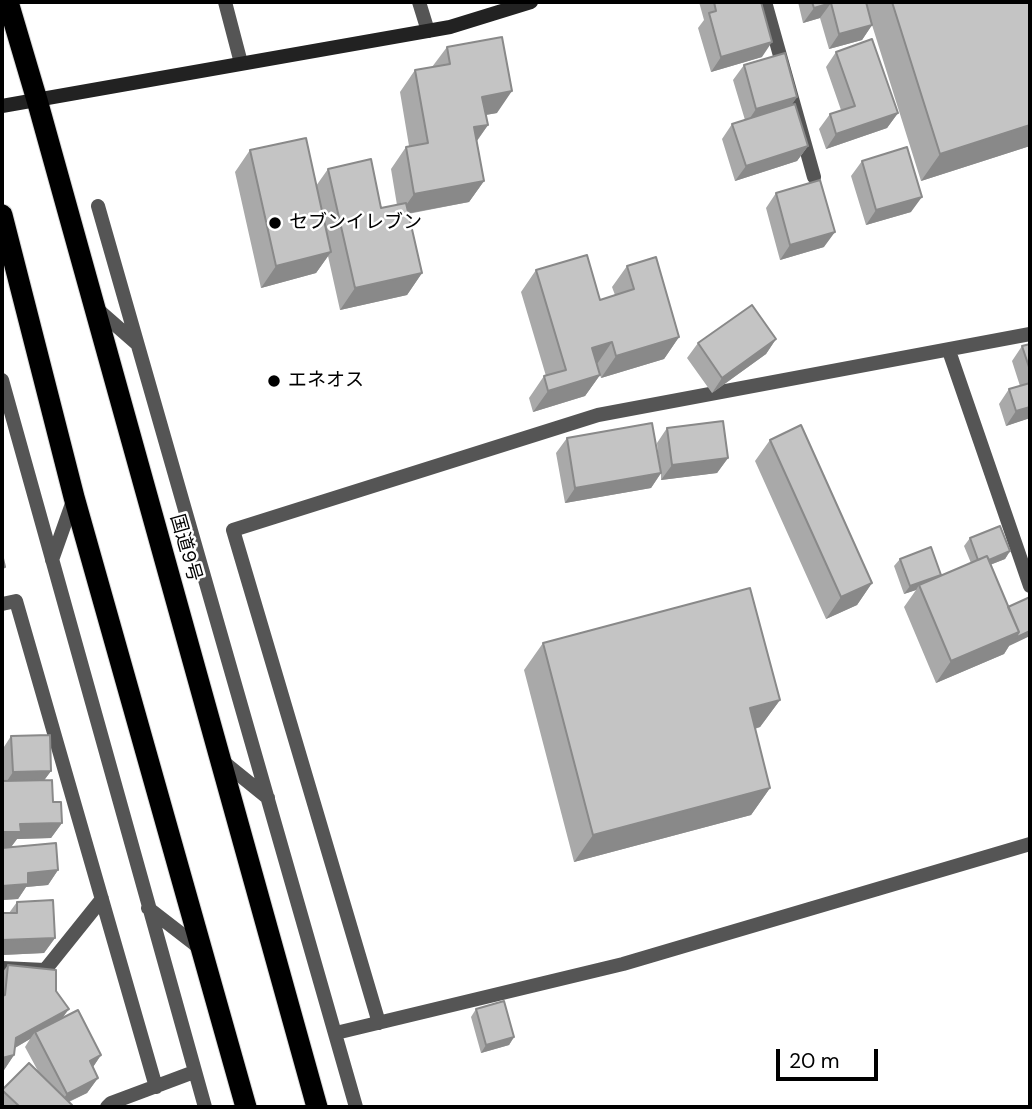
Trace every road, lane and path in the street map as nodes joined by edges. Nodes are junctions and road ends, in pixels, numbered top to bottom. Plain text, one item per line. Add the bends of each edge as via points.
1 (8, 2) edge
2 (225, 2) edge
3 (419, 2) edge
4 (531, 2) edge
5 (765, 2) edge
6 (428, 31) junction
7 (241, 64) junction
8 (37, 100) junction
9 (2, 106) edge
10 (814, 177) dead end
11 (98, 206) dead end
12 (2, 215) edge
13 (94, 307) junction
14 (1030, 334) edge
15 (138, 343) junction
16 (949, 351) junction
17 (2, 380) edge
18 (74, 497) junction
19 (52, 560) junction
20 (1030, 586) edge
21 (2, 604) edge
22 (220, 759) junction
23 (269, 799) junction
24 (1030, 844) edge
25 (102, 900) junction
26 (148, 908) junction
27 (201, 949) junction
28 (2, 968) edge
29 (379, 1023) junction
30 (336, 1033) junction
31 (194, 1072) junction
32 (156, 1087) junction
33 (107, 1107) edge
34 (205, 1107) edge
35 (246, 1107) edge
36 (317, 1107) edge
37 (356, 1107) edge

1 - 8 highway, 国道9号
2 - 7 street
3 - 6 street
4 - 6 street
5 - 10 street
6 - 7 street
7 - 8 street
8 - 9 street
8 - 13 highway, 国道9号
11 - 15 street
12 - 18 highway
13 - 15 street
13 - 22 highway, 国道9号
14 - 16 street
15 - 23 street
16 - 20 street
16 - 29 street via 598,415 233,530
17 - 19 street
18 - 19 street
18 - 27 highway
19 - 26 street
21 - 25 street via 16,601
22 - 23 street
22 - 36 highway, 国道9号
23 - 30 street
24 - 29 street via 623,964
25 - 28 street via 45,971
25 - 32 street
26 - 27 street
26 - 31 street
27 - 35 highway
29 - 30 street
30 - 37 street
31 - 32 street
31 - 34 street
32 - 33 street

